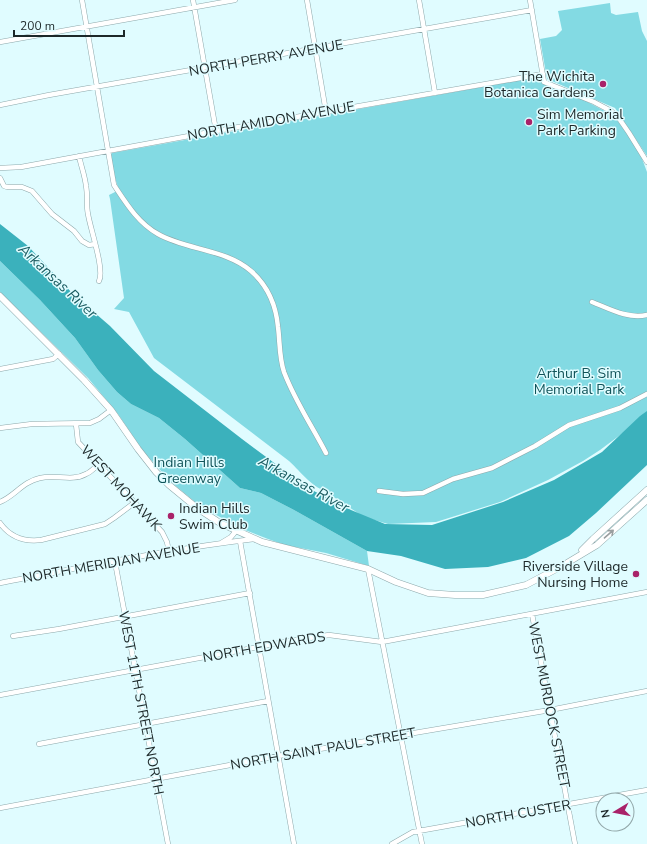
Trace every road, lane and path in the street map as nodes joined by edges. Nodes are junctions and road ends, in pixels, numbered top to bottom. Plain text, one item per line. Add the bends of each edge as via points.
1 (82, 0) edge
2 (193, 0) edge
3 (235, 0) edge
4 (307, 0) edge
5 (418, 0) edge
6 (530, 0) edge
7 (195, 7) junction
8 (532, 10) junction
9 (86, 26) junction
10 (424, 30) junction
11 (0, 42) edge
12 (315, 49) junction
13 (205, 68) junction
14 (543, 74) junction
15 (97, 87) junction
16 (435, 93) junction
17 (0, 105) edge
18 (326, 112) junction
19 (216, 131) junction
20 (107, 151) junction
21 (79, 156) junction
22 (647, 162) edge
23 (0, 168) edge
24 (0, 178) edge
25 (95, 244) junction
26 (99, 281) dead end
27 (0, 296) edge
28 (592, 302) dead end
29 (647, 315) edge
30 (59, 354) junction
31 (0, 369) edge
32 (647, 394) edge
33 (111, 410) junction
34 (76, 424) junction
35 (0, 428) edge
36 (326, 453) dead end
37 (98, 465) junction
38 (647, 490) edge
39 (379, 492) dead end
40 (647, 500) edge
41 (0, 502) edge
42 (134, 503) junction
43 (0, 523) edge
44 (236, 531) junction
45 (254, 539) junction
46 (240, 541) junction
47 (221, 543) junction
48 (169, 552) junction
49 (577, 556) junction
50 (115, 562) junction
51 (368, 569) junction
52 (0, 583) edge
53 (647, 592) edge
54 (250, 593) junction
55 (532, 614) junction
56 (125, 617) junction
57 (14, 636) dead end
58 (382, 642) junction
59 (259, 646) junction
60 (135, 670) junction
61 (647, 691) edge
62 (0, 695) edge
63 (268, 701) junction
64 (550, 710) junction
65 (145, 724) junction
66 (401, 735) junction
67 (38, 744) dead end
68 (278, 756) junction
69 (155, 779) junction
70 (647, 790) edge
71 (568, 805) junction
72 (0, 808) edge
73 (420, 831) junction
74 (168, 844) edge
75 (294, 844) edge
76 (392, 844) edge
77 (422, 844) edge
78 (575, 844) edge

1 - 9 street
2 - 7 street
3 - 7 street
4 - 12 street
5 - 10 street
6 - 8 street
7 - 9 street
7 - 13 street
8 - 10 street, NORTH PERRY AVENUE
8 - 14 street
9 - 11 street
9 - 15 street
10 - 12 street, NORTH PERRY AVENUE
10 - 16 street
12 - 13 street, NORTH PERRY AVENUE
12 - 18 street
13 - 15 street, NORTH PERRY AVENUE
13 - 19 street
14 - 16 street, NORTH AMIDON AVENUE
14 - 22 street via 544,82 611,111 618,117
15 - 17 street, NORTH PERRY AVENUE
15 - 20 street
16 - 18 street, NORTH AMIDON AVENUE
18 - 19 street, NORTH AMIDON AVENUE
19 - 20 street, NORTH AMIDON AVENUE
20 - 21 street, NORTH AMIDON AVENUE
20 - 36 street via 114,185 140,222 158,235 232,259 251,271 264,285 276,312 284,372
21 - 23 street, NORTH AMIDON AVENUE via 21,167
21 - 25 street via 87,189 87,213
24 - 25 street via 8,188 22,187 32,191 52,214 74,231 82,241 89,245
25 - 26 street
27 - 30 main road
28 - 29 street via 630,316
30 - 31 street via 53,359
30 - 33 main road
32 - 39 street via 620,408 565,427 492,468 453,479 423,493
33 - 34 street via 96,421
33 - 44 main road via 138,449 169,485 197,508
34 - 35 street via 32,424
34 - 37 street, WEST MOHAWK via 78,442
37 - 41 street via 88,474 77,477 52,476 34,480 21,486
37 - 42 street, WEST MOHAWK
38 - 49 main road
49 -> 40 main road via 597,545
42 - 43 street via 104,524 41,540 21,539 9,533
42 - 48 street, WEST MOHAWK via 162,532
44 - 45 main road
44 - 47 street, NORTH MERIDIAN AVENUE
45 - 46 street, NORTH MERIDIAN AVENUE
45 - 51 main road
46 - 47 street, NORTH MERIDIAN AVENUE
46 - 54 street
47 - 48 street, NORTH MERIDIAN AVENUE
48 - 50 street, NORTH MERIDIAN AVENUE
49 - 51 main road via 526,585 484,594 428,593
50 - 52 street, NORTH MERIDIAN AVENUE
50 - 56 street, WEST 11TH STREET NORTH
51 - 58 street
53 - 55 street, NORTH EDWARDS
54 - 56 street
54 - 59 street
55 - 58 street, NORTH EDWARDS
55 - 64 street, WEST MURDOCK STREET
56 - 57 street
56 - 60 street, WEST 11TH STREET NORTH
58 - 59 street, NORTH EDWARDS via 329,635
58 - 66 street
59 - 60 street, NORTH EDWARDS
59 - 63 street
60 - 62 street, NORTH EDWARDS
60 - 65 street, WEST 11TH STREET NORTH
61 - 64 street, NORTH SAINT PAUL STREET
63 - 65 street
63 - 68 street
64 - 66 street, NORTH SAINT PAUL STREET
64 - 71 street, WEST MURDOCK STREET
65 - 67 street
65 - 69 street, WEST 11TH STREET NORTH
66 - 68 street, NORTH SAINT PAUL STREET
66 - 73 street
68 - 69 street, NORTH SAINT PAUL STREET
68 - 75 street
69 - 72 street, NORTH SAINT PAUL STREET
69 - 74 street, WEST 11TH STREET NORTH
70 - 71 street, NORTH CUSTER
71 - 73 street, NORTH CUSTER
71 - 78 street, WEST MURDOCK STREET
73 - 76 street, NORTH CUSTER via 402,837
73 - 77 street

